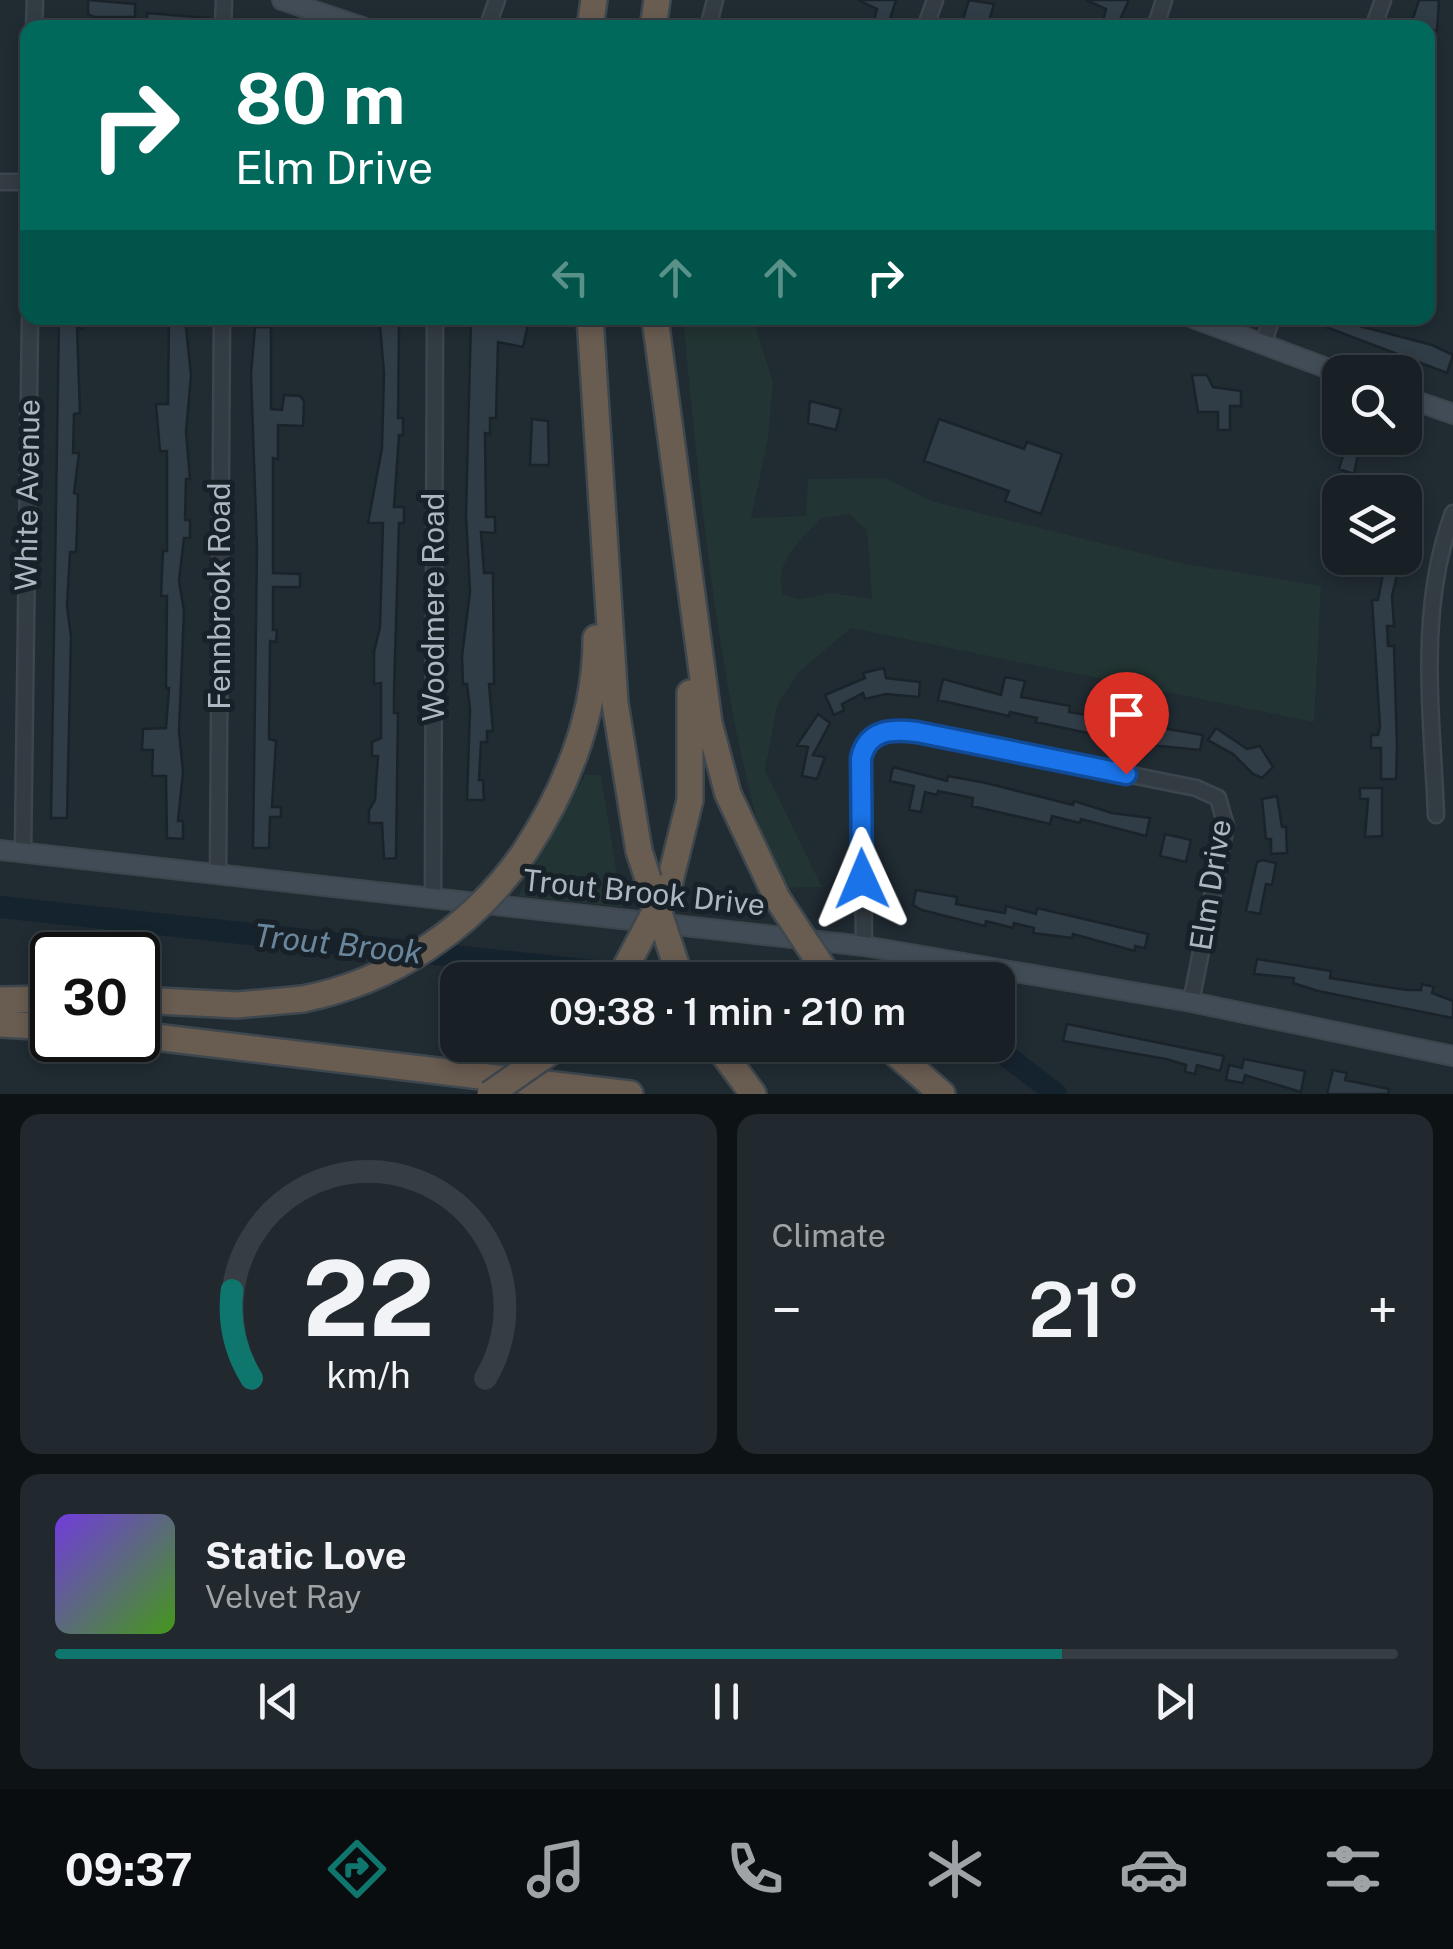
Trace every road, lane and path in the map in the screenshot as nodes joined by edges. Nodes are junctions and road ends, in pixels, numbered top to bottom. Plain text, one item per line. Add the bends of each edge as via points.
1 (282, 0) edge
2 (341, 20) edge
3 (30, 325) edge
4 (222, 325) edge
5 (436, 325) edge
6 (590, 325) edge
7 (656, 325) edge
8 (1212, 325) edge
9 (1269, 325) edge
10 (1262, 344) junction
11 (1322, 366) edge
12 (1422, 402) edge
13 (1453, 414) edge
14 (602, 509) junction
15 (1453, 513) edge
16 (689, 579) junction
17 (1436, 816) dead end
18 (0, 850) edge
19 (23, 852) junction
20 (218, 875) junction
21 (433, 898) junction
22 (864, 946) junction
23 (629, 962) edge
24 (675, 962) edge
25 (819, 962) edge
26 (30, 999) edge
27 (0, 1000) edge
28 (160, 1001) edge
29 (1191, 1002) junction
30 (0, 1024) edge
31 (30, 1026) edge
32 (160, 1039) edge
33 (1453, 1056) edge
34 (536, 1062) edge
35 (729, 1062) edge
36 (905, 1062) edge
37 (490, 1094) edge
38 (630, 1094) edge
39 (753, 1094) edge
40 (942, 1094) edge

1 - 2 main road
3 - 19 street, White Avenue
4 - 20 street, Fennbrook Road
5 - 21 street, Woodmere Road
6 - 14 highway
7 - 16 highway
8 - 10 main road
9 - 10 street
10 - 11 main road
12 - 13 main road
14 - 24 highway, bridge via 617,721 639,851
14 - 28 highway, bridge via 588,709 562,786 524,852 482,904 433,944 364,981 303,1000
15 - 17 street via 1430,603
16 - 23 highway, bridge via 692,776 684,837 669,886
16 - 25 highway, bridge via 724,780 777,898
18 - 19 main road, Trout Brook Drive
19 - 20 main road, Trout Brook Drive
20 - 21 main road, Trout Brook Drive
21 - 22 main road, Trout Brook Drive
22 - 29 main road, Trout Brook Drive
22 - 29 street, Elm Drive via 862,753 885,730 917,732 1196,788 1218,798 1226,826
26 - 27 highway
29 - 33 main road, Trout Brook Drive
30 - 31 highway
32 - 38 highway
34 - 37 highway, bridge
35 - 39 highway
36 - 40 highway

